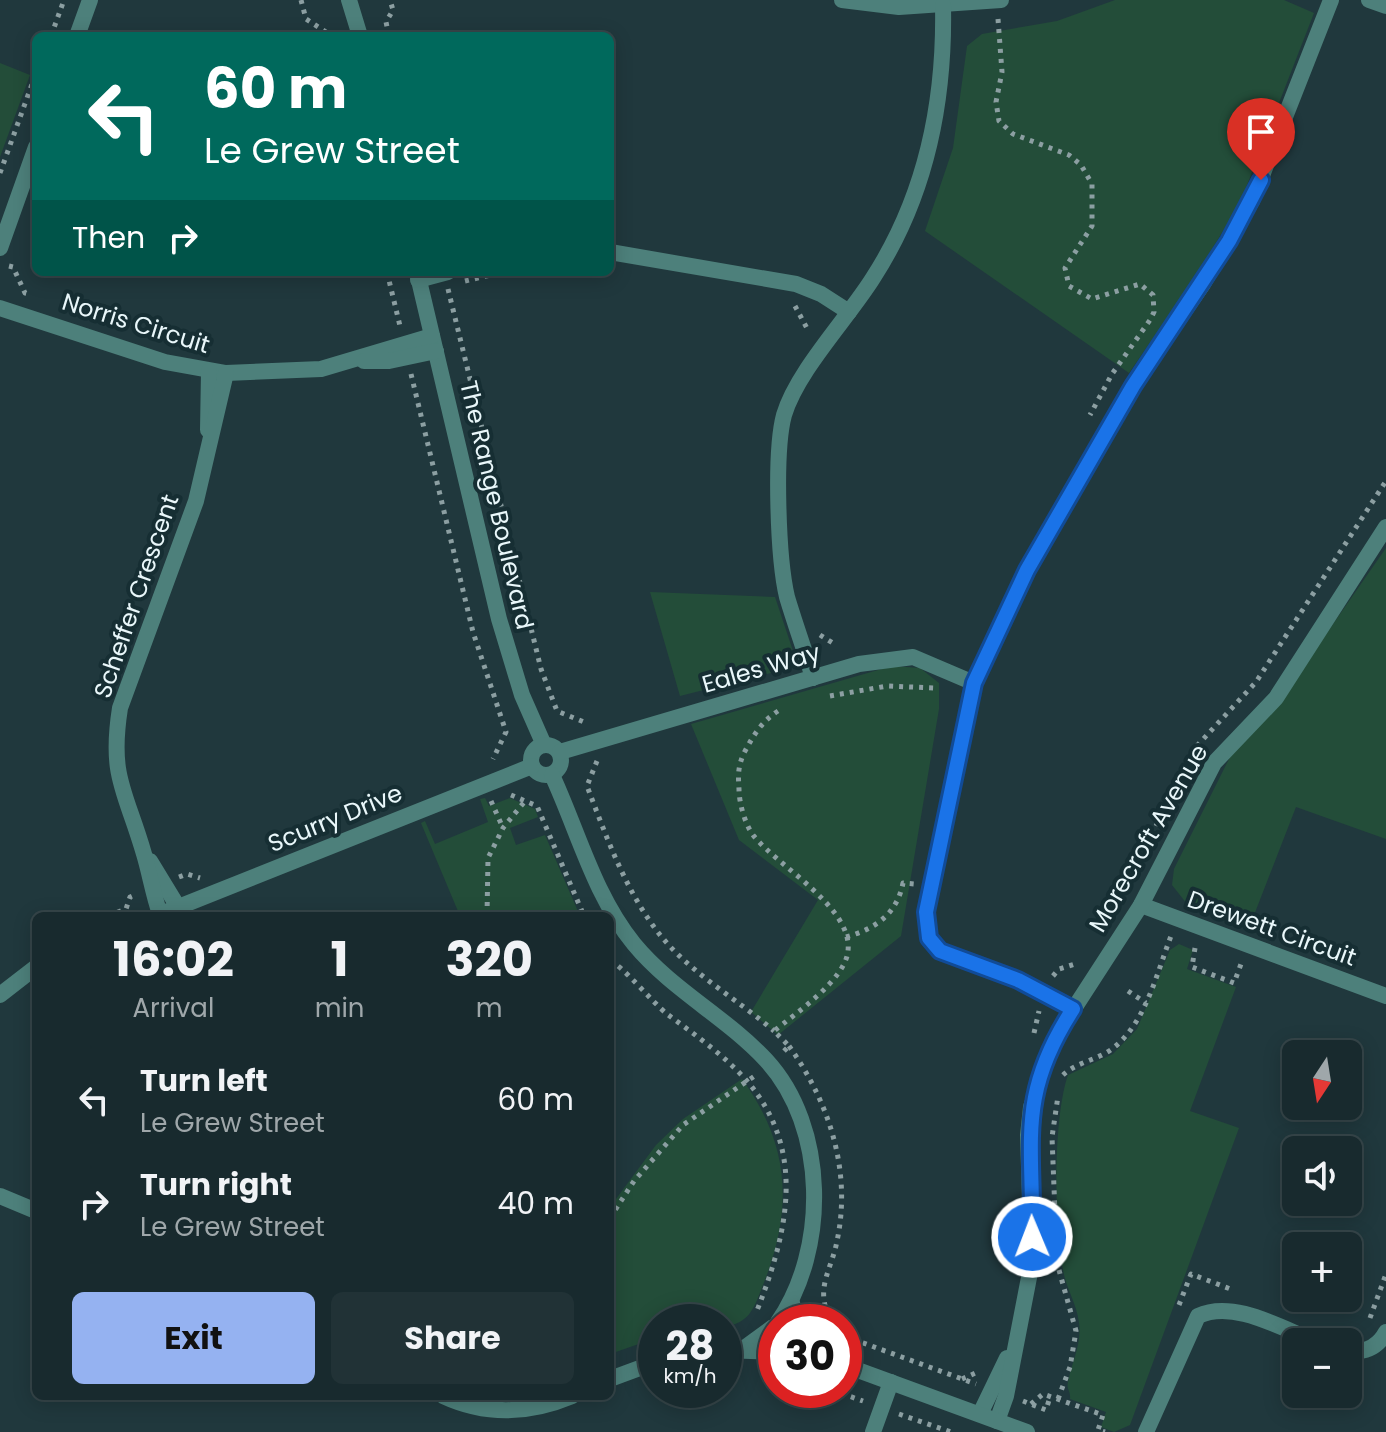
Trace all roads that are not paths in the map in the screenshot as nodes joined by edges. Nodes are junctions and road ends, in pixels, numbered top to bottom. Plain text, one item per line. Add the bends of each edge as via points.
1 (90, 0) edge
2 (341, 0) edge
3 (348, 0) edge
4 (842, 0) edge
5 (999, 0) edge
6 (1331, 0) edge
7 (1369, 0) edge
8 (943, 5) junction
9 (1386, 6) edge
10 (78, 32) edge
11 (359, 32) edge
12 (32, 158) edge
13 (0, 248) edge
14 (614, 253) edge
15 (418, 276) edge
16 (0, 308) edge
17 (849, 312) junction
18 (434, 343) junction
19 (218, 372) junction
20 (1386, 527) edge
21 (813, 678) junction
22 (974, 683) junction
23 (544, 745) junction
24 (560, 752) junction
25 (532, 766) junction
26 (552, 775) junction
27 (144, 853) junction
28 (1141, 905) junction
29 (178, 907) junction
30 (157, 912) edge
31 (166, 912) edge
32 (32, 970) edge
33 (0, 995) edge
34 (1386, 996) edge
35 (1073, 1009) junction
36 (0, 1196) edge
37 (32, 1209) edge
38 (792, 1303) edge
39 (1282, 1329) edge
40 (1386, 1332) edge
41 (758, 1338) edge
42 (743, 1349) joint
43 (758, 1350) edge
44 (1362, 1350) edge
45 (638, 1369) edge
46 (862, 1372) edge
47 (614, 1378) edge
48 (891, 1382) junction
49 (998, 1392) junction
50 (460, 1400) edge
51 (562, 1400) edge
52 (1163, 1401) junction
53 (980, 1414) junction
54 (997, 1421) junction
55 (873, 1432) edge
56 (1027, 1432) edge
57 (1146, 1432) edge
58 (1157, 1432) edge

1 - 10 street
2 - 3 street
3 - 11 street
4 - 8 street via 899,7
5 - 8 street
6 - 22 street via 1252,201 1118,412 1027,570
7 - 9 street
8 - 17 street via 944,54 921,181 887,254
12 - 13 street
14 - 17 street via 796,284
15 - 18 street, The Range Boulevard
16 - 19 street, Norris Circuit via 165,362
17 - 21 street via 792,395 778,456 784,580
18 - 19 street, Norris Circuit via 273,374
18 - 23 street, The Range Boulevard via 499,619
19 - 27 street, Scheffer Crescent via 196,501 120,708 115,762
20 - 28 street, Morecroft Avenue via 1276,698 1214,763
21 - 22 street, Eales Way via 859,664 913,657
21 - 24 street, Eales Way
22 - 35 street via 926,912 929,938 940,951 1018,980
23 - 24 street
23 - 25 street via 532,755
24 - 26 street via 561,767
25 - 26 street via 541,775
25 - 29 street, Scurry Drive
26 - 38 street via 598,885 633,942 677,988 770,1064 801,1121 815,1212
27 - 29 street, Scheffer Crescent
27 - 30 street, Scheffer Crescent
28 - 34 street, Drewett Circuit
28 - 35 street, Morecroft Avenue
29 - 31 street, Scurry Drive
32 - 33 street
35 - 49 street, Morecroft Avenue via 1049,1053 1031,1107 1032,1262
36 - 37 street
39 - 52 street via 1240,1314 1209,1311 1198,1316
40 - 44 street via 1378,1344
41 - 42 street
42 - 43 street
45 - 47 street
46 - 48 street
48 - 53 street
48 - 55 street
49 - 53 street, Morecroft Avenue
49 - 54 street, Morecroft Avenue
50 - 51 street via 499,1411 522,1411
52 - 57 street
52 - 58 street
53 - 54 street
54 - 56 street

